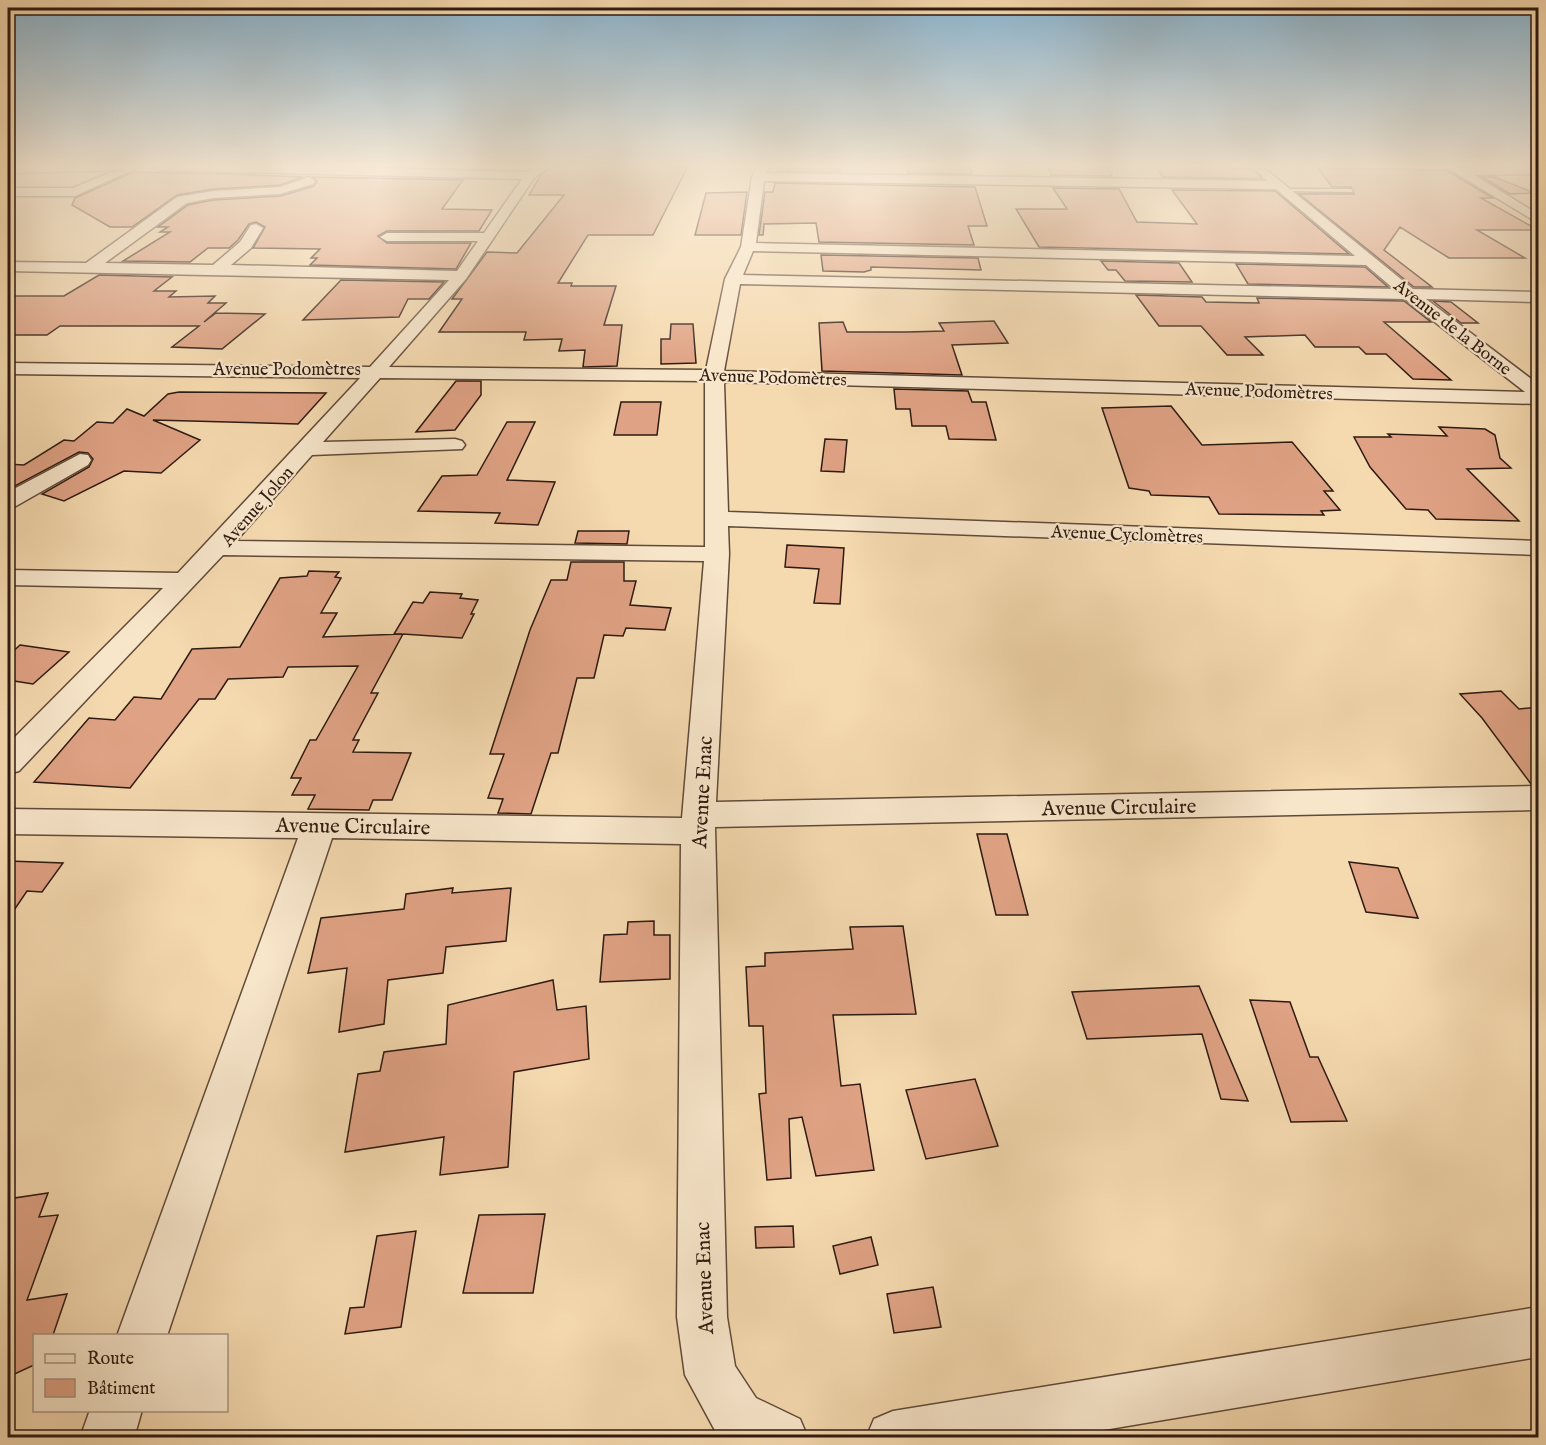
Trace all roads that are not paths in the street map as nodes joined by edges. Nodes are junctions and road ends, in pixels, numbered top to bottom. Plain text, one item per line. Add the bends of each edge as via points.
1 (136, 233) edge
2 (253, 233) edge
3 (491, 233) edge
4 (751, 233) edge
5 (1335, 233) edge
6 (387, 237) dead end
7 (488, 237) junction
8 (748, 247) junction
9 (1369, 261) junction
10 (8, 266) edge
11 (90, 267) junction
12 (217, 269) junction
13 (460, 276) junction
14 (733, 279) junction
15 (1409, 294) junction
16 (1539, 297) edge
17 (8, 368) edge
18 (377, 370) junction
19 (714, 376) junction
20 (1539, 393) edge
21 (1539, 398) edge
22 (455, 444) dead end
23 (309, 448) junction
24 (80, 460) dead end
25 (8, 501) edge
26 (715, 519) junction
27 (217, 548) junction
28 (1539, 548) edge
29 (717, 554) junction
30 (8, 577) edge
31 (184, 581) junction
32 (8, 763) edge
33 (1539, 798) edge
34 (8, 822) edge
35 (699, 823) junction
36 (319, 826) junction
37 (1539, 1332) edge
38 (142, 1334) edge
39 (115, 1412) edge
40 (759, 1427) edge
41 (107, 1437) edge
42 (893, 1437) edge

1 - 11 street
2 - 12 street via 246,245
3 - 7 street, Avenue Jolon
4 - 8 street, Avenue Enac
5 - 9 street, Avenue de la Borne
6 - 7 street
7 - 13 street, Avenue Jolon
8 - 9 street
8 - 14 street, Avenue Enac
9 - 15 street, Avenue de la Borne
10 - 11 street
11 - 12 street
12 - 13 street
13 - 18 street, Avenue Jolon
14 - 15 street
14 - 19 street, Avenue Enac
15 - 16 street
15 - 20 street, Avenue de la Borne
17 - 18 street, Avenue Podomètres
18 - 19 street, Avenue Podomètres
18 - 23 street, Avenue Jolon
19 - 21 street, Avenue Podomètres
19 - 26 street, Avenue Enac
22 - 23 street
23 - 27 street, Avenue Jolon
24 - 25 street
26 - 28 street, Avenue Cyclomètres
26 - 29 street, Avenue Enac
27 - 29 street, Avenue Jolon
27 - 31 street
29 - 35 street, Avenue Enac
30 - 31 street
31 - 32 street
33 - 35 street, Avenue Circulaire
34 - 36 street, Avenue Circulaire
35 - 36 street, Avenue Circulaire
35 - 40 street, Avenue Enac via 702,1317 711,1375
36 - 38 street
37 - 42 street
39 - 41 street

